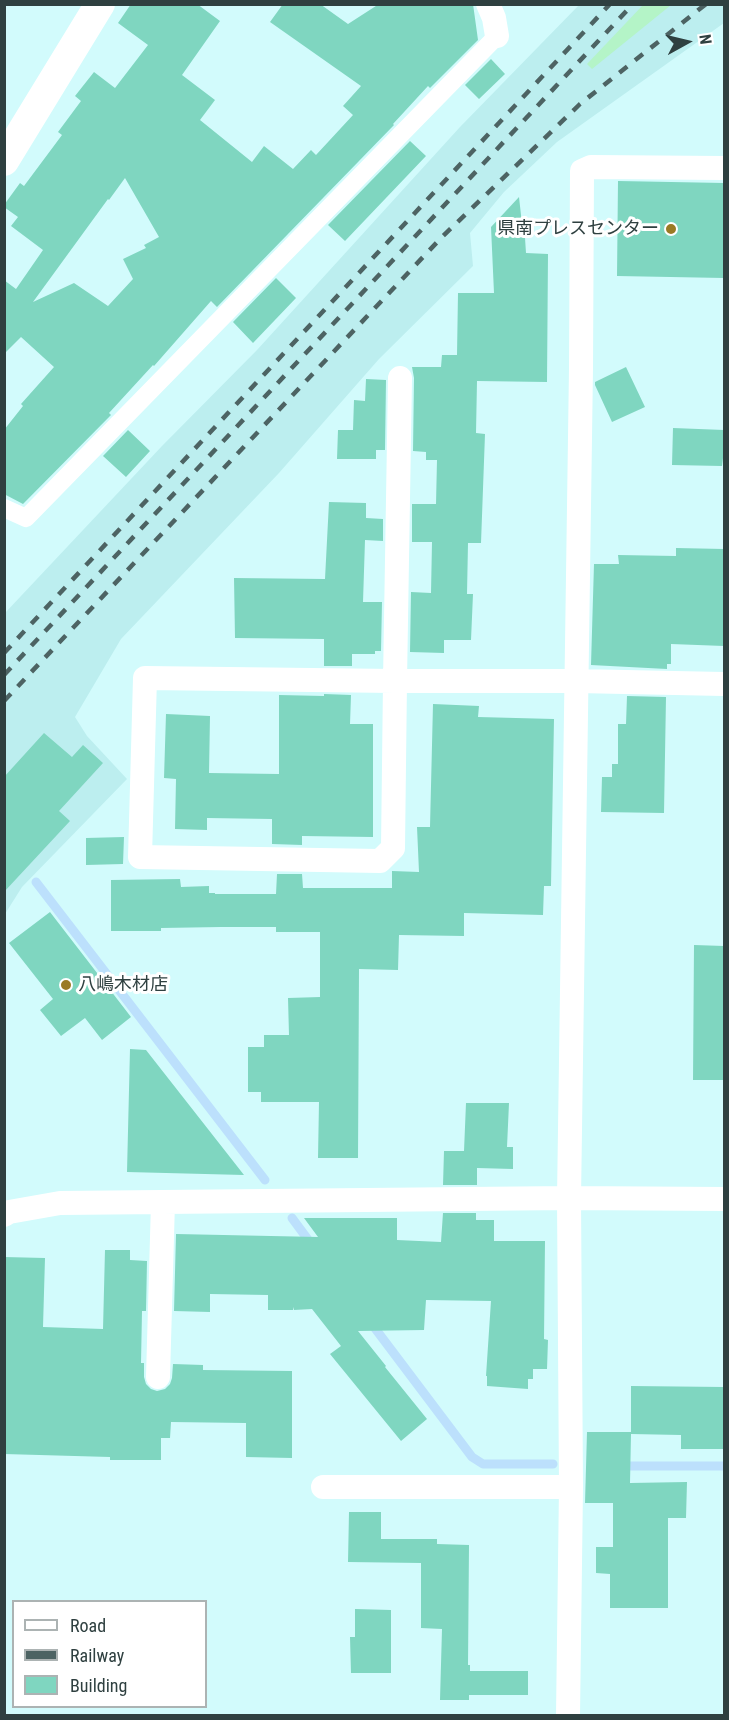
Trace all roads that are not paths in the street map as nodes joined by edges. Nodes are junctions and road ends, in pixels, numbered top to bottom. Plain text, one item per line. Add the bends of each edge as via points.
1 (100, 4) edge
2 (488, 4) edge
3 (497, 36) joint
4 (4, 161) edge
5 (724, 168) edge
6 (400, 378) dead end
7 (4, 508) edge
8 (395, 681) junction
9 (576, 681) junction
10 (724, 684) edge
11 (569, 1198) junction
12 (724, 1199) edge
13 (164, 1202) junction
14 (4, 1215) edge
15 (158, 1377) dead end
16 (323, 1486) dead end
17 (571, 1487) junction
18 (568, 1716) edge

1 - 4 street
2 - 3 street
3 - 7 street via 26,518
5 - 9 street via 591,167 582,171
6 - 8 street
8 - 8 street via 393,848 381,861 140,857 145,678
8 - 9 street
9 - 10 street
9 - 11 street
11 - 12 street
11 - 13 street
11 - 17 street
13 - 14 street via 60,1203
13 - 15 street
16 - 17 street
17 - 18 street

